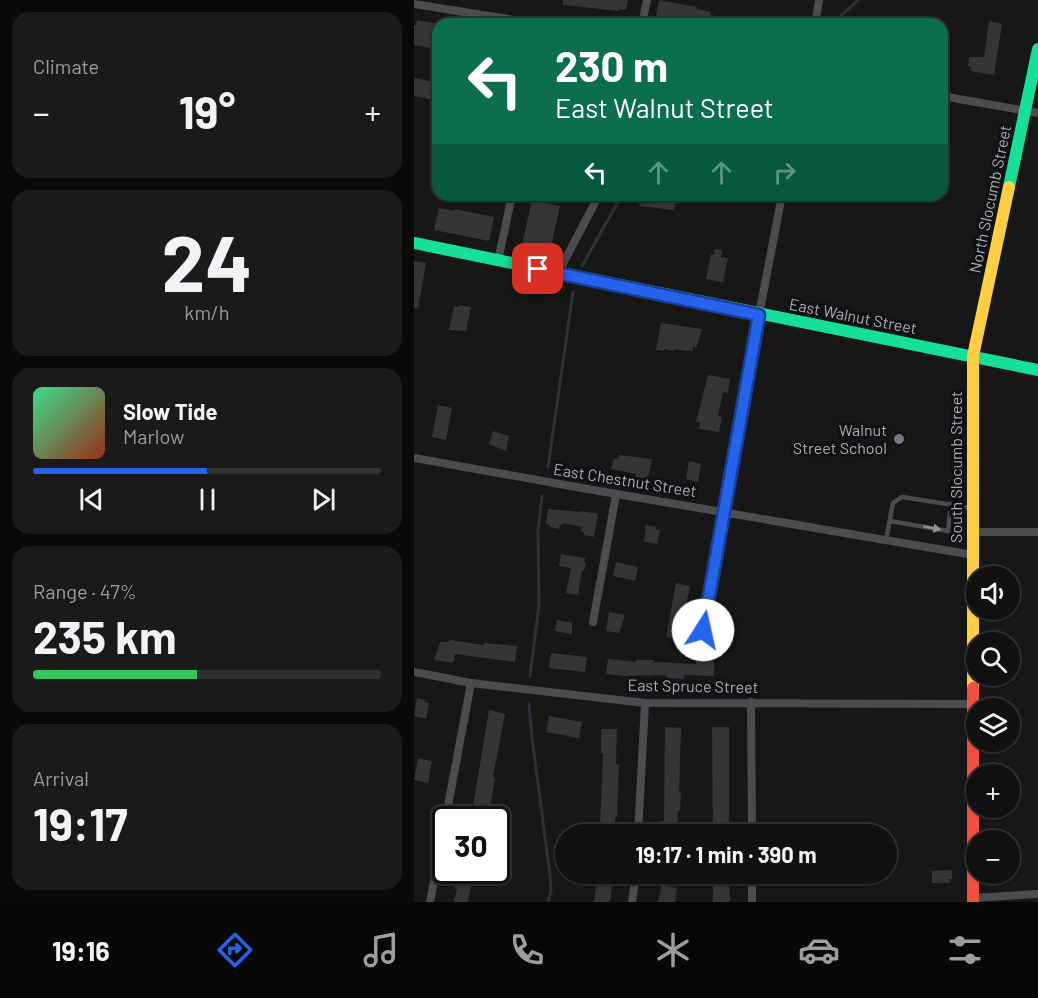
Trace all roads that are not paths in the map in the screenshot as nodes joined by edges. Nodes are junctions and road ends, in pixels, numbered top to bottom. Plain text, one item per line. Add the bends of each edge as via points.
1 (647, 0) edge
2 (819, 0) edge
3 (414, 4) edge
4 (502, 18) edge
5 (643, 18) edge
6 (816, 18) edge
7 (1038, 49) edge
8 (948, 97) edge
9 (1032, 112) edge
10 (511, 201) edge
11 (596, 201) edge
12 (781, 201) edge
13 (414, 243) edge
14 (498, 261) junction
15 (558, 273) junction
16 (759, 315) junction
17 (973, 356) junction
18 (1038, 370) edge
19 (414, 458) edge
20 (616, 495) junction
21 (951, 504) junction
22 (972, 508) junction
23 (725, 512) junction
24 (890, 521) junction
25 (972, 532) junction
26 (1038, 532) edge
27 (886, 540) junction
28 (973, 555) junction
29 (592, 622) dead end
30 (703, 630) dead end
31 (414, 672) edge
32 (471, 682) junction
33 (974, 698) edge
34 (751, 702) junction
35 (645, 703) junction
36 (966, 704) edge
37 (974, 752) edge
38 (639, 824) edge
39 (752, 824) edge
40 (634, 884) edge
41 (752, 884) edge
42 (1038, 894) edge
43 (973, 900) edge
44 (430, 902) edge
45 (632, 902) edge
46 (752, 902) edge

1 - 5 street
2 - 6 street
3 - 4 street
7 - 9 street, North Slocumb Street
8 - 9 street
9 - 17 street, North Slocumb Street
10 - 14 street
11 - 15 street
12 - 16 street
13 - 14 street, East Walnut Street
14 - 15 street, East Walnut Street
15 - 16 street, East Walnut Street
16 - 17 street, East Walnut Street
16 - 23 street
17 - 18 street, East Walnut Street
17 - 22 street, South Slocumb Street
19 - 20 street, East Chestnut Street
20 - 23 street, East Chestnut Street
20 - 29 street
21 - 22 lane
21 - 24 lane via 902,497 893,503
24 -> 21 lane via 948,531
22 - 25 street, South Slocumb Street
23 - 27 street, East Chestnut Street
23 - 30 street
24 - 27 lane
25 - 26 street
25 - 28 street, South Slocumb Street
27 - 28 street, East Chestnut Street
28 - 33 street, South Slocumb Street
31 - 32 street, East Spruce Street
32 - 35 street, East Spruce Street
32 - 44 street
34 - 35 street, East Spruce Street
34 - 36 street, East Spruce Street
34 - 39 street
35 - 38 street
37 - 43 street, South Slocumb Street
40 - 45 street
41 - 46 street
42 - 43 street

